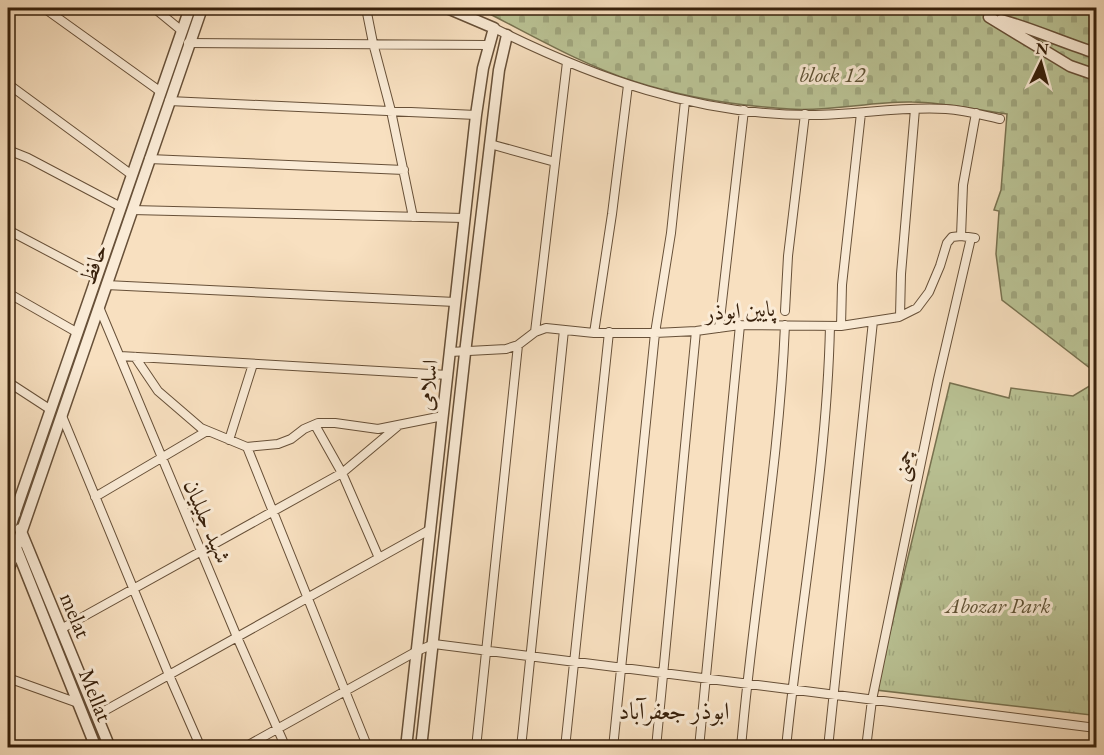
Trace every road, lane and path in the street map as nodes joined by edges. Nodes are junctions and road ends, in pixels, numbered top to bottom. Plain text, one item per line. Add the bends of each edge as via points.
1 (44, 8) edge
2 (154, 8) edge
3 (190, 8) edge
4 (202, 8) edge
5 (366, 8) edge
6 (447, 8) edge
7 (494, 28) junction
8 (182, 31) junction
9 (507, 34) junction
10 (188, 43) junction
11 (373, 43) junction
12 (488, 45) junction
13 (1096, 53) edge
14 (567, 62) junction
15 (1096, 75) edge
16 (8, 84) edge
17 (628, 85) junction
18 (163, 98) junction
19 (685, 101) junction
20 (915, 109) junction
21 (744, 110) junction
22 (391, 111) junction
23 (861, 112) junction
24 (976, 113) junction
25 (805, 114) junction
26 (476, 115) junction
27 (1000, 119) dead end
28 (490, 144) junction
29 (8, 150) edge
30 (149, 159) junction
31 (555, 162) junction
32 (404, 170) junction
33 (132, 175) junction
34 (127, 209) junction
35 (413, 217) junction
36 (465, 218) junction
37 (8, 230) edge
38 (969, 237) junction
39 (97, 277) junction
40 (106, 285) junction
41 (8, 293) edge
42 (455, 302) junction
43 (99, 307) junction
44 (785, 311) dead end
45 (900, 316) junction
46 (873, 321) junction
47 (740, 325) junction
48 (785, 325) junction
49 (830, 326) junction
50 (841, 326) junction
51 (718, 328) junction
52 (564, 330) junction
53 (696, 331) junction
54 (535, 332) junction
55 (609, 332) junction
56 (78, 333) junction
57 (594, 333) junction
58 (655, 333) junction
59 (518, 345) junction
60 (450, 352) junction
61 (465, 353) junction
62 (120, 356) junction
63 (135, 357) junction
64 (253, 364) junction
65 (448, 375) junction
66 (8, 382) edge
67 (51, 410) junction
68 (62, 416) junction
69 (443, 417) junction
70 (315, 425) junction
71 (398, 426) junction
72 (207, 430) junction
73 (229, 440) junction
74 (247, 447) junction
75 (162, 458) junction
76 (342, 473) junction
77 (8, 496) edge
78 (95, 497) junction
79 (273, 511) junction
80 (15, 512) junction
81 (8, 527) edge
82 (431, 529) junction
83 (21, 532) junction
84 (16, 548) junction
85 (201, 551) junction
86 (379, 558) junction
87 (8, 571) edge
88 (133, 589) junction
89 (307, 598) junction
90 (61, 629) junction
91 (237, 637) junction
92 (434, 644) junction
93 (417, 651) junction
94 (486, 651) junction
95 (529, 656) junction
96 (574, 662) junction
97 (621, 668) junction
98 (663, 673) junction
99 (169, 675) junction
100 (8, 678) edge
101 (706, 679) junction
102 (746, 684) junction
103 (346, 690) junction
104 (792, 690) junction
105 (832, 695) junction
106 (872, 700) junction
107 (78, 703) junction
108 (97, 715) junction
109 (278, 728) junction
110 (1096, 728) edge
111 (96, 747) edge
112 (110, 747) edge
113 (201, 747) edge
114 (243, 747) edge
115 (286, 747) edge
116 (368, 747) edge
117 (406, 747) edge
118 (421, 747) edge
119 (476, 747) edge
120 (521, 747) edge
121 (565, 747) edge
122 (613, 747) edge
123 (656, 747) edge
124 (699, 747) edge
125 (741, 747) edge
126 (786, 747) edge
127 (828, 747) edge
128 (866, 747) edge

1 - 18 street
2 - 8 street
3 - 8 street, حافظ
4 - 10 street, حافظ
5 - 11 street
6 - 7 street
7 - 9 street
7 - 12 street, اسلامی
8 - 18 street, حافظ
9 - 14 street
9 - 28 street, اسلامی
10 - 11 street
10 - 18 street, حافظ
11 - 12 street
11 - 22 street
12 - 26 street, اسلامی
13 - 15 street via 989,17 1070,66
14 - 17 street
14 - 31 street
16 - 33 street
17 - 19 street
17 - 57 street
18 - 22 street
18 - 30 street, حافظ
18 - 33 street, حافظ
19 - 21 street
19 - 58 street via 671,233
20 - 23 street
20 - 24 street
20 - 45 street
21 - 25 street
21 - 51 street
22 - 26 street
22 - 32 street
23 - 25 street
23 - 50 street
24 - 27 street
24 - 38 street, چمنی via 963,184
25 - 44 street
26 - 36 street, اسلامی
28 - 31 street
28 - 61 street, اسلامی
29 - 34 street
30 - 32 street
30 - 34 street, حافظ
31 - 54 street
32 - 35 street
33 - 34 street, حافظ
34 - 35 street
34 - 39 street, حافظ
34 - 40 street, حافظ
35 - 36 street
36 - 42 street, اسلامی
37 - 39 street
38 - 45 street, پایین ابوذر via 952,237 929,292 917,308
38 - 106 street, چمنی
39 - 56 street, حافظ
40 - 42 street
40 - 43 street, حافظ
41 - 56 street
42 - 60 street, اسلامی
43 - 62 street, شهید جلیلیان
43 - 68 street, حافظ
45 - 46 street, پایین ابوذر
46 - 50 street, پایین ابوذر
46 - 105 street
47 - 48 street, پایین ابوذر
47 - 51 street, پایین ابوذر
47 - 101 street
48 - 49 street, پایین ابوذر
48 - 102 street via 776,442
49 - 50 street, پایین ابوذر
49 - 104 street via 822,444
51 - 53 street, پایین ابوذر
52 - 54 street, پایین ابوذر via 546,328
52 - 57 street, پایین ابوذر
52 - 95 street
53 - 58 street, پایین ابوذر
53 - 98 street
54 - 59 street
55 - 57 street, پایین ابوذر
55 - 58 street, پایین ابوذر
55 - 96 street
56 - 67 street, حافظ
58 - 97 street
59 - 61 street
59 - 94 street
60 - 61 street
60 - 65 street, اسلامی
61 - 92 street, اسلامی
62 - 63 street
62 - 75 street, شهید جلیلیان
63 - 64 street
63 - 72 street via 158,391
64 - 65 street
64 - 73 street
65 - 69 street, اسلامی
66 - 67 street
67 - 80 street, حافظ
68 - 78 street
68 - 83 street, حافظ
69 - 71 street
69 - 82 street, اسلامی
70 - 71 street via 335,423 378,429
70 - 74 street via 278,444
70 - 76 street
71 - 76 street
72 - 73 street
72 - 75 street
73 - 74 street
74 - 79 street
75 - 78 street
75 - 85 street, شهید جلیلیان
76 - 79 street
76 - 86 street
77 - 80 street, melat
78 - 88 street
79 - 85 street
79 - 89 street
80 - 81 street, حافظ
80 - 83 street, melat
81 - 84 street, Mellat
82 - 86 street
82 - 93 street, اسلامی
83 - 84 street, حافظ
83 - 90 street, melat
84 - 87 street, حافظ
84 - 107 street, Mellat
85 - 88 street
85 - 91 street, شهید جلیلیان
86 - 89 street
88 - 90 street
88 - 99 street
89 - 91 street
89 - 103 street
90 - 108 street, melat
91 - 99 street
91 - 109 street, شهید جلیلیان
92 - 93 street
92 - 94 street
92 - 118 street, اسلامی
93 - 103 street
93 - 117 street, اسلامی
94 - 95 street
94 - 119 street
95 - 96 street
95 - 120 street
96 - 97 street
96 - 121 street
97 - 98 street
97 - 122 street
98 - 101 street
98 - 123 street
99 - 108 street
99 - 113 street
100 - 107 street
101 - 102 street
101 - 124 street
102 - 104 street
102 - 125 street
103 - 109 street
103 - 116 street
104 - 105 street
104 - 126 street
105 - 106 street
105 - 127 street
106 - 110 street
106 - 128 street, چمنی
107 - 111 street, Mellat
108 - 112 street, melat
109 - 114 street
109 - 115 street, شهید جلیلیان

